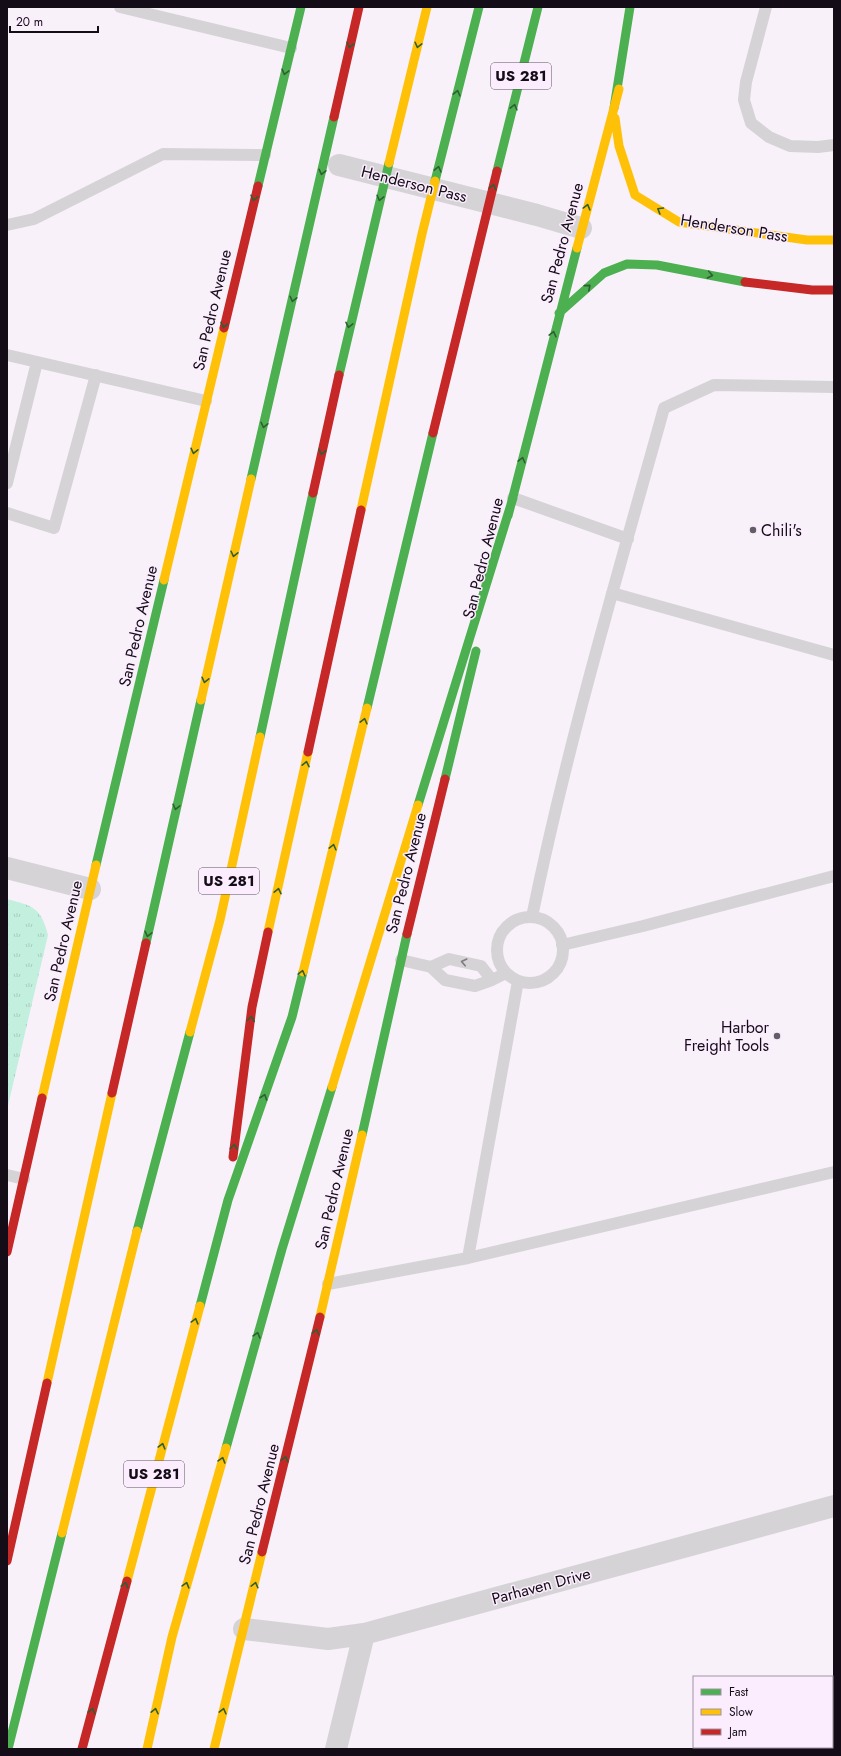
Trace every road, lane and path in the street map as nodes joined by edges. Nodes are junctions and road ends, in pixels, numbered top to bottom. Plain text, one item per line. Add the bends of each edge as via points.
1 (120, 7) edge
2 (301, 7) edge
3 (359, 7) edge
4 (427, 7) edge
5 (479, 7) edge
6 (538, 7) edge
7 (630, 7) edge
8 (766, 7) edge
9 (638, 14) dead end
10 (291, 48) junction
11 (614, 108) junction
12 (834, 145) edge
13 (265, 155) junction
14 (339, 165) dead end
15 (7, 225) edge
16 (582, 228) junction
17 (834, 240) edge
18 (834, 290) edge
19 (558, 312) junction
20 (7, 355) edge
21 (37, 362) junction
22 (96, 375) junction
23 (834, 387) edge
24 (206, 401) junction
25 (7, 483) edge
26 (513, 498) junction
27 (7, 513) edge
28 (628, 539) junction
29 (612, 594) junction
30 (834, 655) edge
31 (7, 868) edge
32 (834, 876) edge
33 (90, 889) junction
34 (532, 917) junction
35 (562, 945) junction
36 (400, 960) junction
37 (431, 967) junction
38 (506, 973) junction
39 (492, 980) junction
40 (518, 981) junction
41 (834, 1172) edge
42 (7, 1175) edge
43 (24, 1179) junction
44 (228, 1200) junction
45 (7, 1252) edge
46 (468, 1258) junction
47 (328, 1284) junction
48 (834, 1506) edge
49 (7, 1561) edge
50 (244, 1629) junction
51 (364, 1634) junction
52 (8, 1749) edge
53 (82, 1749) edge
54 (147, 1749) edge
55 (214, 1749) edge
56 (336, 1749) edge

1 - 10 lane
2 - 10 main road, San Pedro Avenue
3 -> 49 main road
4 -> 52 main road, US 281 via 353,309 220,920 154,1164
44 -> 5 main road via 252,1007 422,234
44 -> 6 main road, US 281 via 292,1017
7 - 11 main road
8 - 12 lane via 746,82 744,100 751,123 769,137 790,146
9 - 11 main road, San Pedro Avenue
10 -> 13 main road, San Pedro Avenue
16 -> 11 main road, San Pedro Avenue
17 -> 11 main road, Henderson Pass via 807,240 679,222 634,195 619,146
13 - 15 lane via 163,154 34,219
13 -> 24 main road, San Pedro Avenue
14 - 16 street, Henderson Pass
16 - 19 main road, San Pedro Avenue
19 -> 18 main road via 604,273 627,264 658,265 748,283
26 -> 19 main road, San Pedro Avenue
20 - 21 lane
21 - 22 lane
21 - 25 lane
22 - 24 lane
22 - 27 lane via 54,528
23 - 28 lane via 714,385 664,408
24 -> 33 main road, San Pedro Avenue
26 - 28 lane
26 - 36 main road, San Pedro Avenue
54 -> 26 main road via 172,1636 279,1257
28 - 29 lane
29 - 30 lane
29 - 34 lane via 550,831
31 - 33 street
32 - 35 lane
33 - 43 main road, San Pedro Avenue
34 - 35 lane via 550,923 557,930
34 - 38 lane via 516,919 500,934 496,945 496,957
35 - 40 lane via 562,961 549,978 529,983
36 - 37 lane
36 - 47 main road, San Pedro Avenue
37 - 39 lane via 445,980 475,986
39 -> 37 lane via 481,966 449,959
38 - 39 lane
38 - 40 lane
40 - 46 lane
41 - 46 lane
42 - 43 lane
43 - 45 main road, San Pedro Avenue
53 -> 44 main road, US 281
46 - 47 lane
50 -> 47 main road, San Pedro Avenue
48 - 51 street, Parhaven Drive
50 - 51 street, Parhaven Drive via 328,1639
55 -> 50 main road, San Pedro Avenue
51 - 56 street

